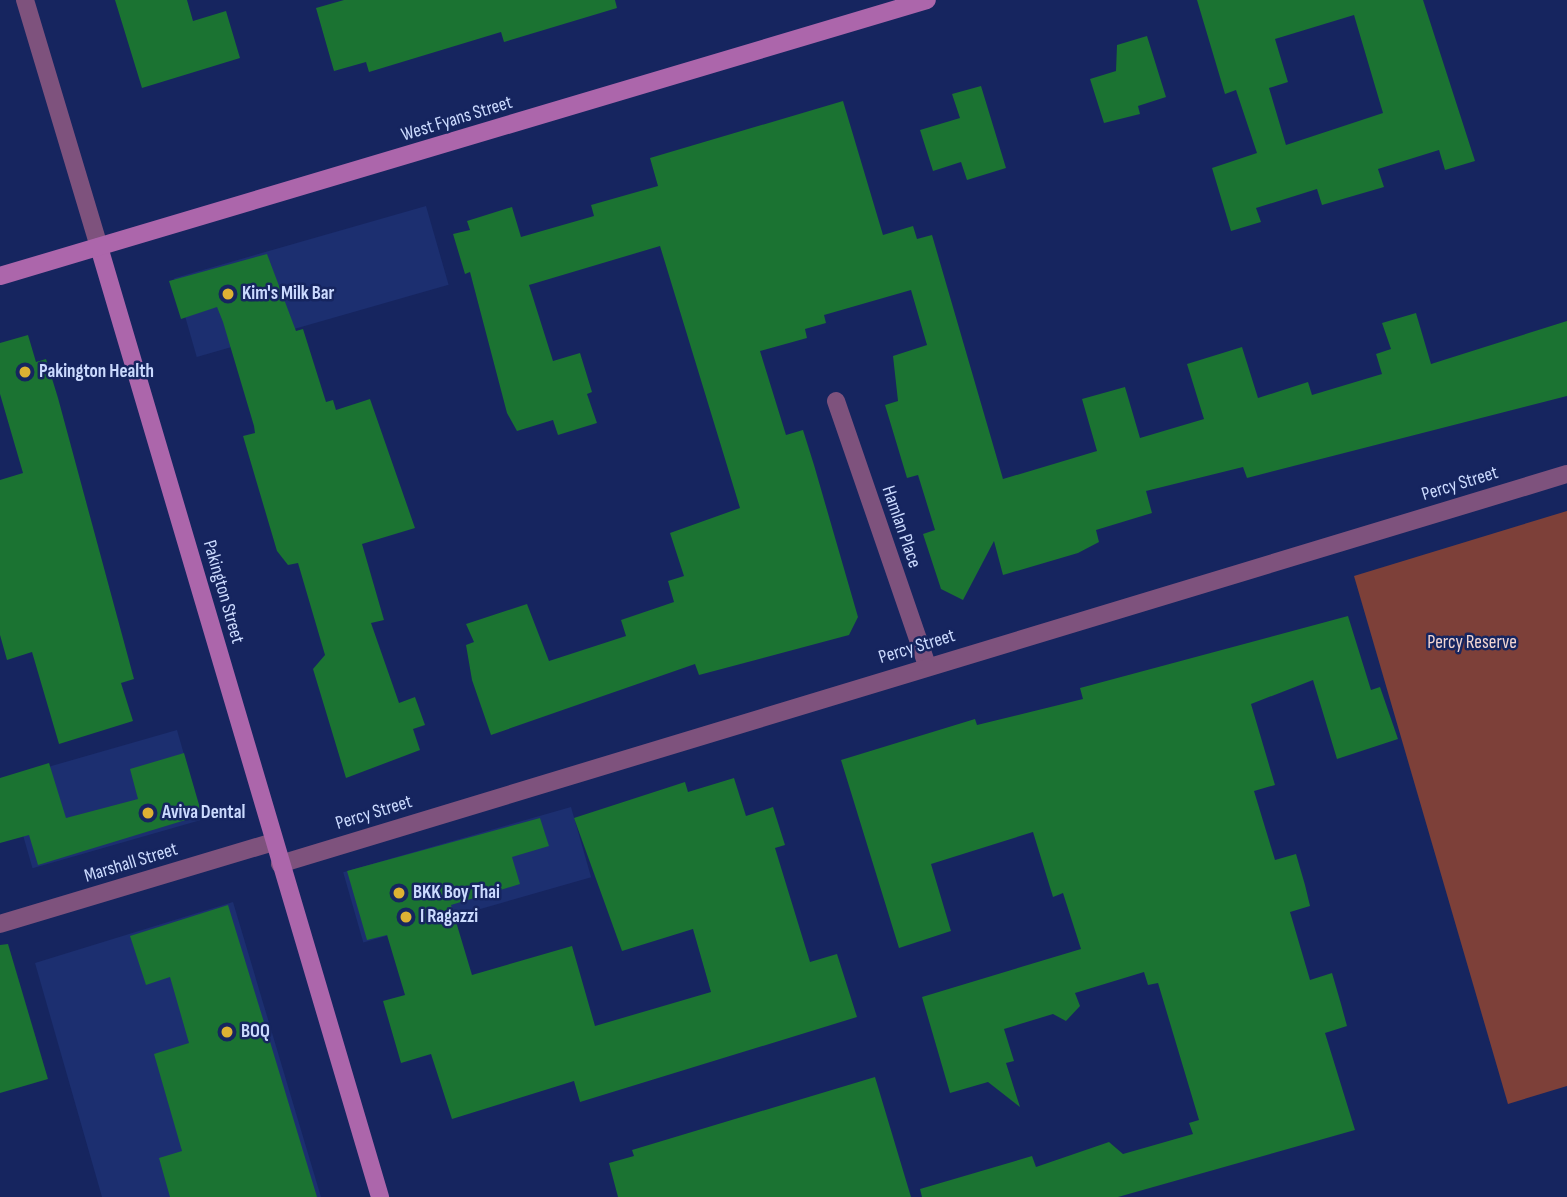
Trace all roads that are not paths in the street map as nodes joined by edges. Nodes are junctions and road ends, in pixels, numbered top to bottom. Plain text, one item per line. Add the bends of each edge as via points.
1 (25, 0) edge
2 (927, 0) edge
3 (99, 247) junction
4 (0, 276) edge
5 (836, 401) dead end
6 (1567, 474) edge
7 (927, 666) junction
8 (274, 842) junction
9 (280, 864) junction
10 (0, 924) edge
11 (380, 1197) edge

1 - 3 street, Pakington Street
2 - 3 street, West Fyans Street
3 - 4 street, West Fyans Street
3 - 8 street, Pakington Street
5 - 7 street, Hamlan Place
6 - 7 street, Percy Street
7 - 9 street, Percy Street
8 - 9 street, Pakington Street
8 - 10 street, Marshall Street
9 - 11 street, Pakington Street

